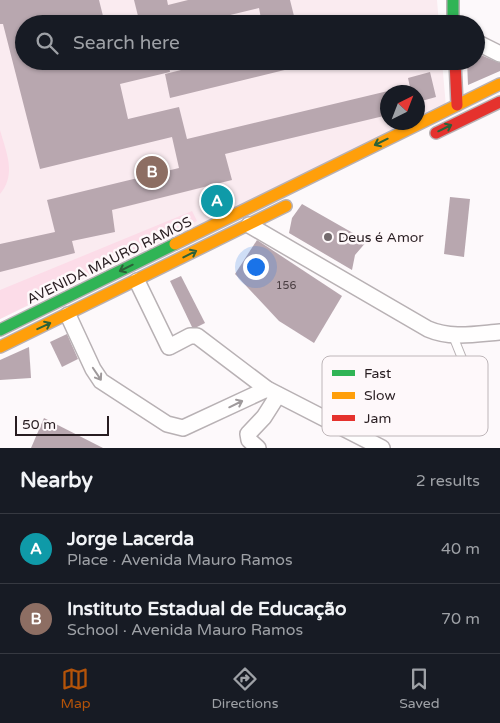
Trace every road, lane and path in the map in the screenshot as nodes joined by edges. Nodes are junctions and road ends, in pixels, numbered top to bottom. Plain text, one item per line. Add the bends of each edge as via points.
1 (453, 0) edge
2 (453, 15) edge
3 (485, 46) edge
4 (500, 54) edge
5 (455, 70) edge
6 (500, 84) edge
7 (500, 102) edge
8 (457, 105) junction
9 (463, 120) junction
10 (428, 137) dead end
11 (297, 201) dead end
12 (249, 224) junction
13 (137, 281) junction
14 (68, 315) junction
15 (0, 330) edge
16 (500, 332) edge
17 (453, 336) junction
18 (0, 347) edge
19 (461, 356) edge
20 (272, 392) junction
21 (322, 417) edge
22 (358, 436) edge
23 (258, 448) edge
24 (382, 448) edge

1 - 2 main road
3 - 4 street
5 - 8 main road
6 - 8 main road, AVENIDA MAURO RAMOS
7 - 9 main road
8 - 9 main road
8 -> 15 main road, AVENIDA MAURO RAMOS
10 -> 9 main road
11 - 12 main road
13 -> 12 main road
12 - 17 street via 428,329
13 - 14 main road
13 - 20 street via 169,346 188,336 197,336
18 -> 14 main road
14 -> 20 street via 101,381 176,427 191,426
16 - 17 street
17 - 19 lane
20 - 21 street
20 - 23 street via 264,417 248,434 249,440
22 - 24 street

